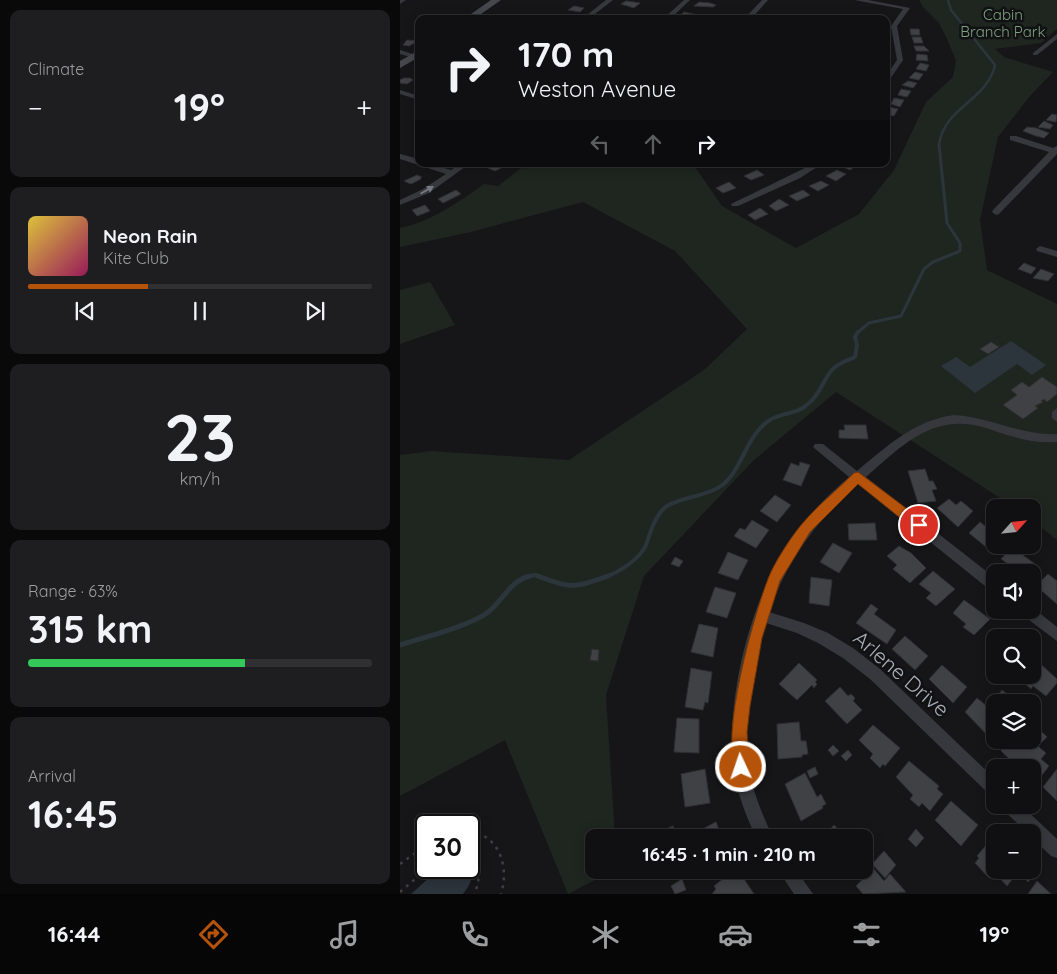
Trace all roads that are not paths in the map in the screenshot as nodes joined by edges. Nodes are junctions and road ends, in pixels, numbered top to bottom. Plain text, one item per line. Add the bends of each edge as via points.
1 (403, 0) edge
2 (497, 0) edge
3 (610, 0) edge
4 (687, 0) edge
5 (765, 0) edge
6 (857, 0) edge
7 (400, 2) edge
8 (474, 15) edge
9 (590, 15) edge
10 (670, 15) edge
11 (751, 15) edge
12 (890, 32) edge
13 (894, 32) junction
14 (1057, 36) edge
15 (1046, 46) junction
16 (1057, 49) edge
17 (400, 52) edge
18 (415, 54) edge
19 (1035, 54) dead end
20 (415, 55) edge
21 (400, 65) edge
22 (890, 75) edge
23 (400, 92) edge
24 (415, 97) edge
25 (1013, 138) dead end
26 (1056, 150) edge
27 (400, 156) edge
28 (415, 161) edge
29 (433, 167) edge
30 (461, 167) edge
31 (812, 167) edge
32 (452, 173) junction
33 (400, 203) edge
34 (735, 204) dead end
35 (996, 212) dead end
36 (1040, 249) dead end
37 (1057, 254) edge
38 (1057, 412) edge
39 (1057, 418) edge
40 (1057, 438) edge
41 (819, 447) dead end
42 (858, 477) junction
43 (986, 579) edge
44 (762, 616) junction
45 (1037, 619) edge
46 (1057, 635) edge
47 (986, 781) edge
48 (1019, 814) edge
49 (761, 829) edge
50 (1057, 850) edge
51 (793, 879) edge
52 (805, 894) edge

1 - 7 street
2 - 8 main road
3 - 9 street
4 - 10 street
5 - 11 street
6 - 13 street via 907,8 896,21
12 - 13 street
13 - 22 street via 900,60
14 - 15 street
15 - 16 street
15 - 19 street
17 - 18 street
20 - 21 main road
23 - 24 street
25 - 26 street
26 - 35 street
27 - 28 street
29 - 32 street
30 - 32 street
31 - 34 street
33 -> 32 street via 426,191
36 - 37 street
38 - 39 street
40 - 42 street via 1037,439 978,422 948,419 910,435
41 - 42 street
42 - 43 street
42 - 44 street via 812,520 775,579
44 - 47 street, Arlene Drive via 807,631 848,653 875,674
44 - 49 street via 746,684 740,750 746,790
45 - 46 street
48 - 50 street
51 - 52 street

